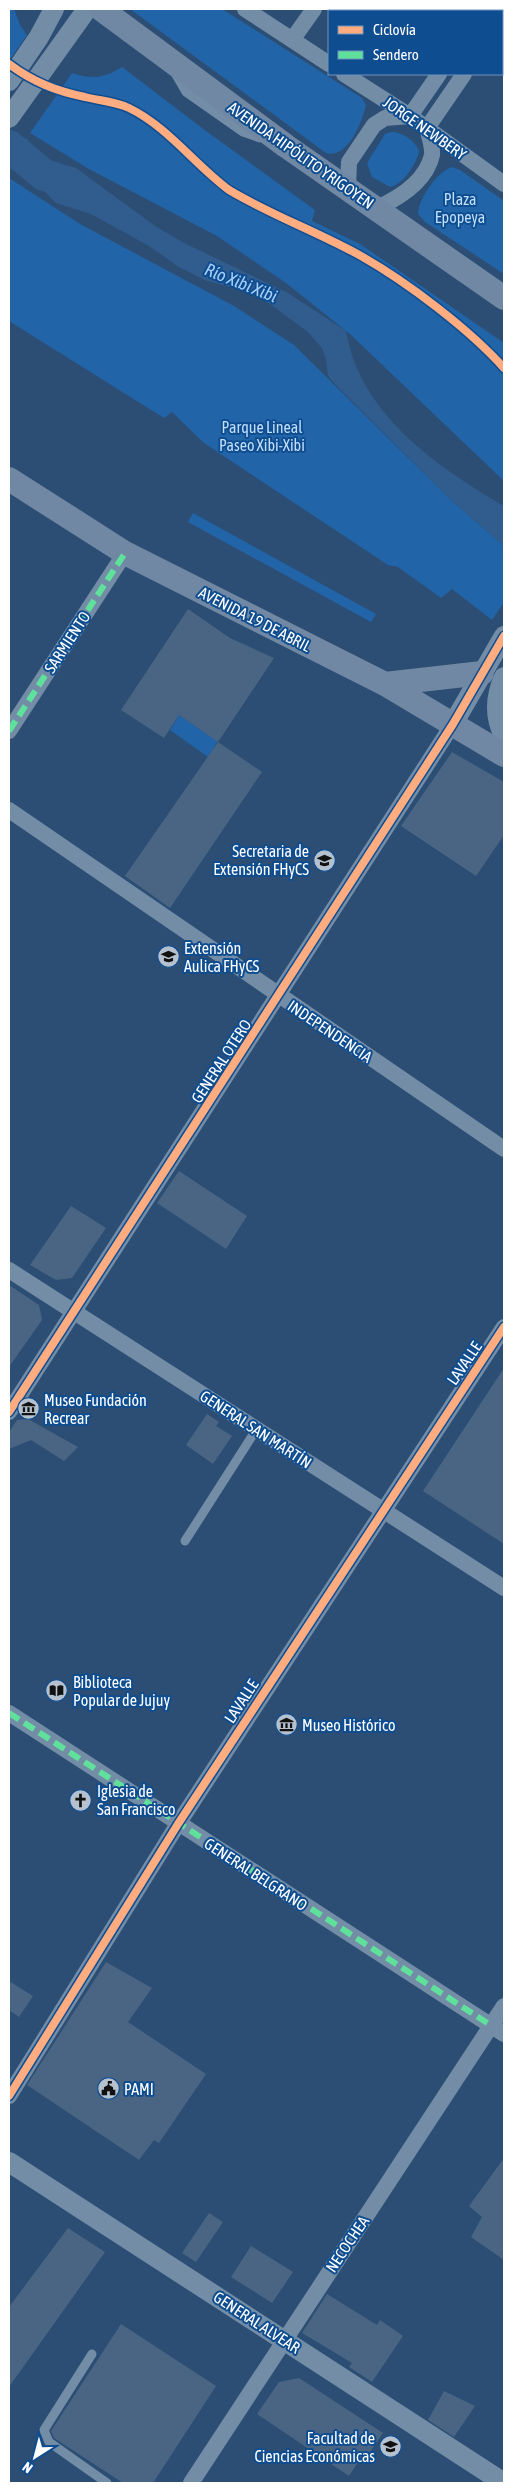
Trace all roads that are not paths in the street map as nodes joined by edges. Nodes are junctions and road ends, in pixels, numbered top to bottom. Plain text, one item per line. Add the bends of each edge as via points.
1 (54, 9) edge
2 (86, 9) edge
3 (101, 9) edge
4 (245, 9) edge
5 (314, 9) edge
6 (292, 40) junction
7 (328, 63) edge
8 (346, 75) edge
9 (438, 75) edge
10 (463, 75) edge
11 (9, 81) edge
12 (410, 116) junction
13 (9, 118) edge
14 (427, 128) junction
15 (504, 184) edge
16 (348, 188) junction
17 (377, 208) junction
18 (504, 298) edge
19 (9, 479) edge
20 (125, 553) junction
21 (502, 640) edge
22 (496, 680) edge
23 (385, 684) junction
24 (453, 724) junction
25 (9, 731) edge
26 (504, 736) edge
27 (504, 755) edge
28 (9, 810) edge
29 (279, 996) junction
30 (504, 1149) edge
31 (9, 1270) edge
32 (74, 1312) junction
33 (504, 1327) edge
34 (9, 1412) edge
35 (256, 1430) junction
36 (382, 1511) junction
37 (185, 1541) dead end
38 (504, 1588) edge
39 (9, 1713) edge
40 (178, 1824) junction
41 (504, 2006) edge
42 (498, 2030) edge
43 (9, 2096) edge
44 (9, 2162) edge
45 (284, 2340) junction
46 (92, 2354) dead end
47 (108, 2483) edge
48 (191, 2483) edge
49 (504, 2483) edge

1 - 11 street
2 - 13 street
3 - 16 main road, AVENIDA HIPÓLITO YRIGOYEN
4 - 6 street
5 - 6 street
6 - 7 street
8 - 12 street, JORGE NEWBERY
9 - 12 street
10 - 14 street
12 - 14 street, JORGE NEWBERY
12 - 16 street via 385,118 374,125 349,162
14 - 15 street, JORGE NEWBERY
14 - 17 street via 432,155 423,172 409,190
16 - 17 main road, AVENIDA HIPÓLITO YRIGOYEN
17 - 18 main road, AVENIDA HIPÓLITO YRIGOYEN
19 - 20 main road, AVENIDA 19 DE ABRIL
20 - 23 main road, AVENIDA 19 DE ABRIL
20 - 25 street, SARMIENTO
21 - 22 street
22 - 23 main road
22 - 24 street
22 - 26 street via 497,718
23 - 24 main road, AVENIDA 19 DE ABRIL
24 - 27 main road, AVENIDA 19 DE ABRIL
24 - 29 street, GENERAL OTERO
28 - 29 street, INDEPENDENCIA
29 - 30 street, INDEPENDENCIA
29 - 32 street, GENERAL OTERO
31 - 32 street, GENERAL SAN MARTÍN
32 - 34 street, GENERAL OTERO
32 - 35 street, GENERAL SAN MARTÍN
33 - 36 street, LAVALLE
35 - 36 street, GENERAL SAN MARTÍN
35 - 37 lane
36 - 38 street, GENERAL SAN MARTÍN
36 - 40 street, LAVALLE
39 - 40 street, GENERAL BELGRANO
40 - 42 street, GENERAL BELGRANO
40 - 43 street, LAVALLE
41 - 42 street, NECOCHEA
42 - 45 street, NECOCHEA
44 - 45 street, GENERAL ALVEAR
45 - 48 street, NECOCHEA
45 - 49 street, GENERAL ALVEAR
46 - 47 lane via 44,2430 49,2442

